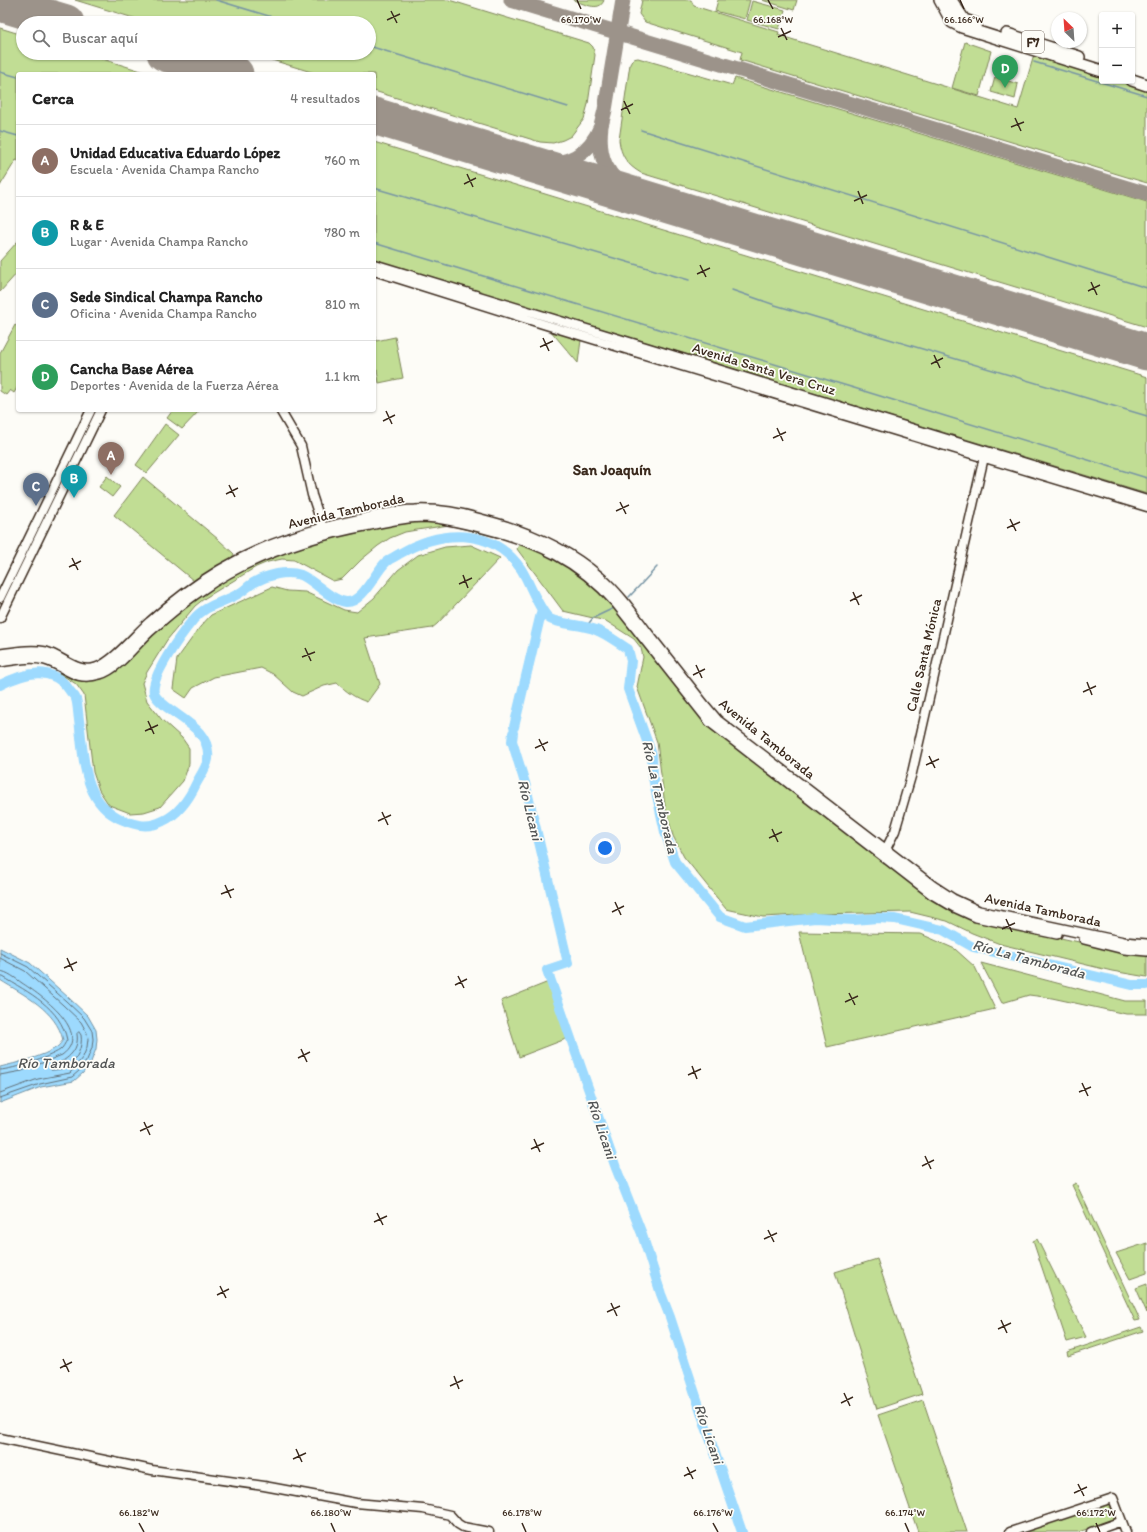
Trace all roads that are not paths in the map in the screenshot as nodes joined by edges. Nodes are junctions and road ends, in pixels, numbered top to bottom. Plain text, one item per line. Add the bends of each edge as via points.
1 (940, 0) edge
2 (951, 0) edge
3 (963, 24) junction
4 (1099, 63) edge
5 (1099, 71) edge
6 (1135, 75) edge
7 (1147, 79) edge
8 (1135, 81) edge
9 (1147, 85) edge
10 (376, 265) edge
11 (376, 272) edge
12 (90, 412) edge
13 (100, 412) edge
14 (281, 412) edge
15 (984, 457) junction
16 (1147, 500) edge
17 (1147, 507) edge
18 (324, 531) junction
19 (0, 598) edge
20 (0, 618) edge
21 (0, 654) edge
22 (0, 662) edge
23 (884, 853) junction
24 (1147, 944) edge
25 (1147, 951) edge
26 (0, 1438) edge
27 (1122, 1521) junction
28 (489, 1532) edge
29 (1010, 1532) edge
30 (1091, 1532) edge
31 (1126, 1532) edge

1 - 3 highway, F7 via 952,22
2 - 3 highway
3 - 4 highway, F7
3 - 5 highway, F7
6 - 7 highway
8 - 9 highway
10 - 16 main road, Avenida Santa Vera Cruz
11 - 15 main road, Avenida Santa Vera Cruz
12 - 19 main road
13 - 20 main road
14 - 18 main road via 301,446 312,495
15 - 17 main road, Avenida Santa Vera Cruz
15 - 23 main road, Calle Santa Mónica via 912,773 894,831
18 - 21 main road, Avenida Tamborada via 302,533 263,548 220,570 186,592 149,622 110,661 96,668 80,669 54,655 37,651
18 - 22 main road, Avenida Tamborada via 281,548 218,579 183,603 114,667 101,674 79,676 38,659
18 - 23 main road, Avenida Tamborada via 401,511 431,510 506,525 567,552 602,578 616,593 717,720
23 - 24 main road, Avenida Tamborada via 953,899 990,914
23 - 25 main road, Avenida Tamborada via 932,894 966,913 990,921 1062,934 1124,949
26 - 28 main road via 152,1470 356,1502 423,1509 450,1515 463,1527
27 - 29 main road via 1113,1498
27 - 30 main road
27 - 31 main road

